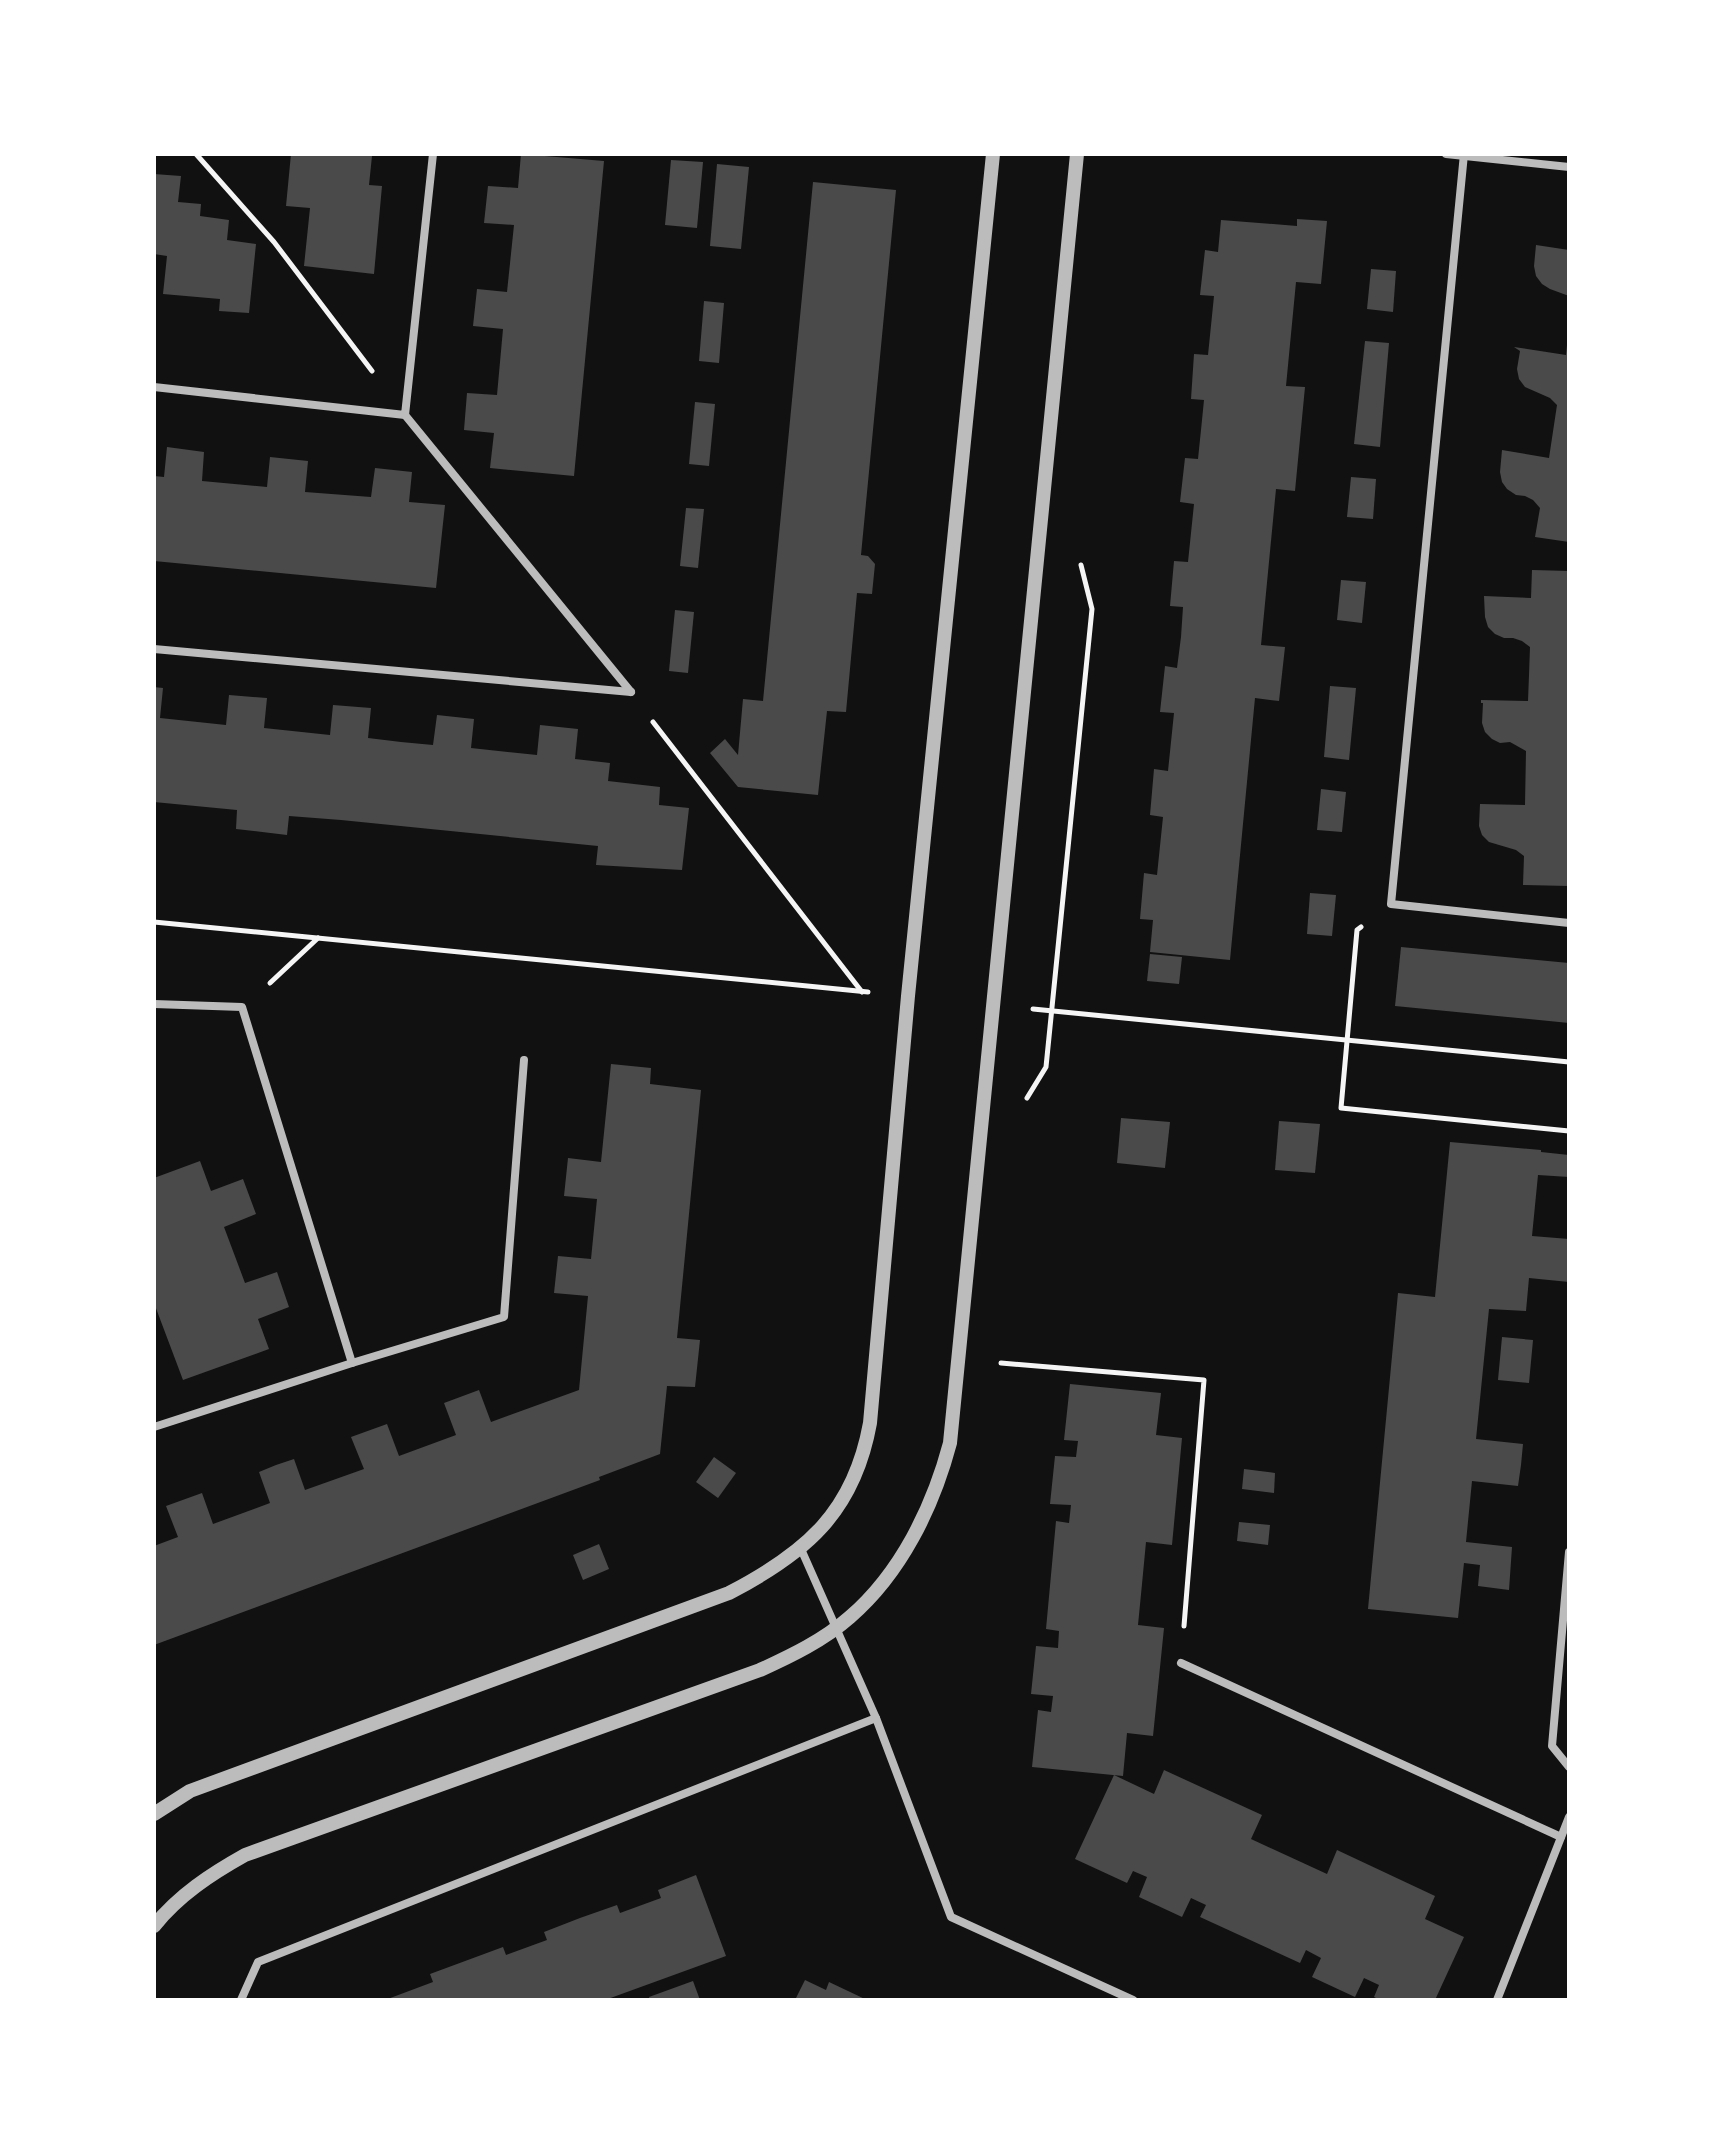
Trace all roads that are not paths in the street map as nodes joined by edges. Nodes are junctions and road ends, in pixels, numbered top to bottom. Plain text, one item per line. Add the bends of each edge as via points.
1 (433, 154) edge
2 (993, 154) edge
3 (1077, 154) edge
4 (1446, 154) edge
5 (1464, 155) edge
6 (1569, 167) edge
7 (154, 387) edge
8 (405, 415) junction
9 (154, 649) edge
10 (1569, 923) edge
11 (154, 1004) edge
12 (524, 1060) dead end
13 (352, 1363) junction
14 (154, 1427) edge
15 (801, 1549) junction
16 (1569, 1552) edge
17 (837, 1627) junction
18 (1181, 1663) road end
19 (876, 1718) junction
20 (1569, 1767) edge
21 (154, 1814) edge
22 (1569, 1817) edge
23 (1561, 1837) junction
24 (154, 1926) edge
25 (241, 2000) edge
26 (1133, 2000) edge
27 (1497, 2000) edge

1 - 8 street
2 - 15 street via 865,1451 834,1514
3 - 17 street via 950,1443 932,1497 892,1571
4 - 5 street
5 - 6 street
5 - 10 street via 1391,904
7 - 8 street
8 - 9 street via 631,692
11 - 13 street via 242,1007
12 - 13 street via 504,1317
13 - 14 street
15 - 17 street
15 - 21 street via 729,1593 190,1791
16 - 20 street via 1552,1746
17 - 19 street
17 - 24 street via 760,1670 245,1855 202,1881
18 - 23 street
19 - 25 street via 258,1962
19 - 26 street via 951,1917
22 - 23 street
23 - 27 street

